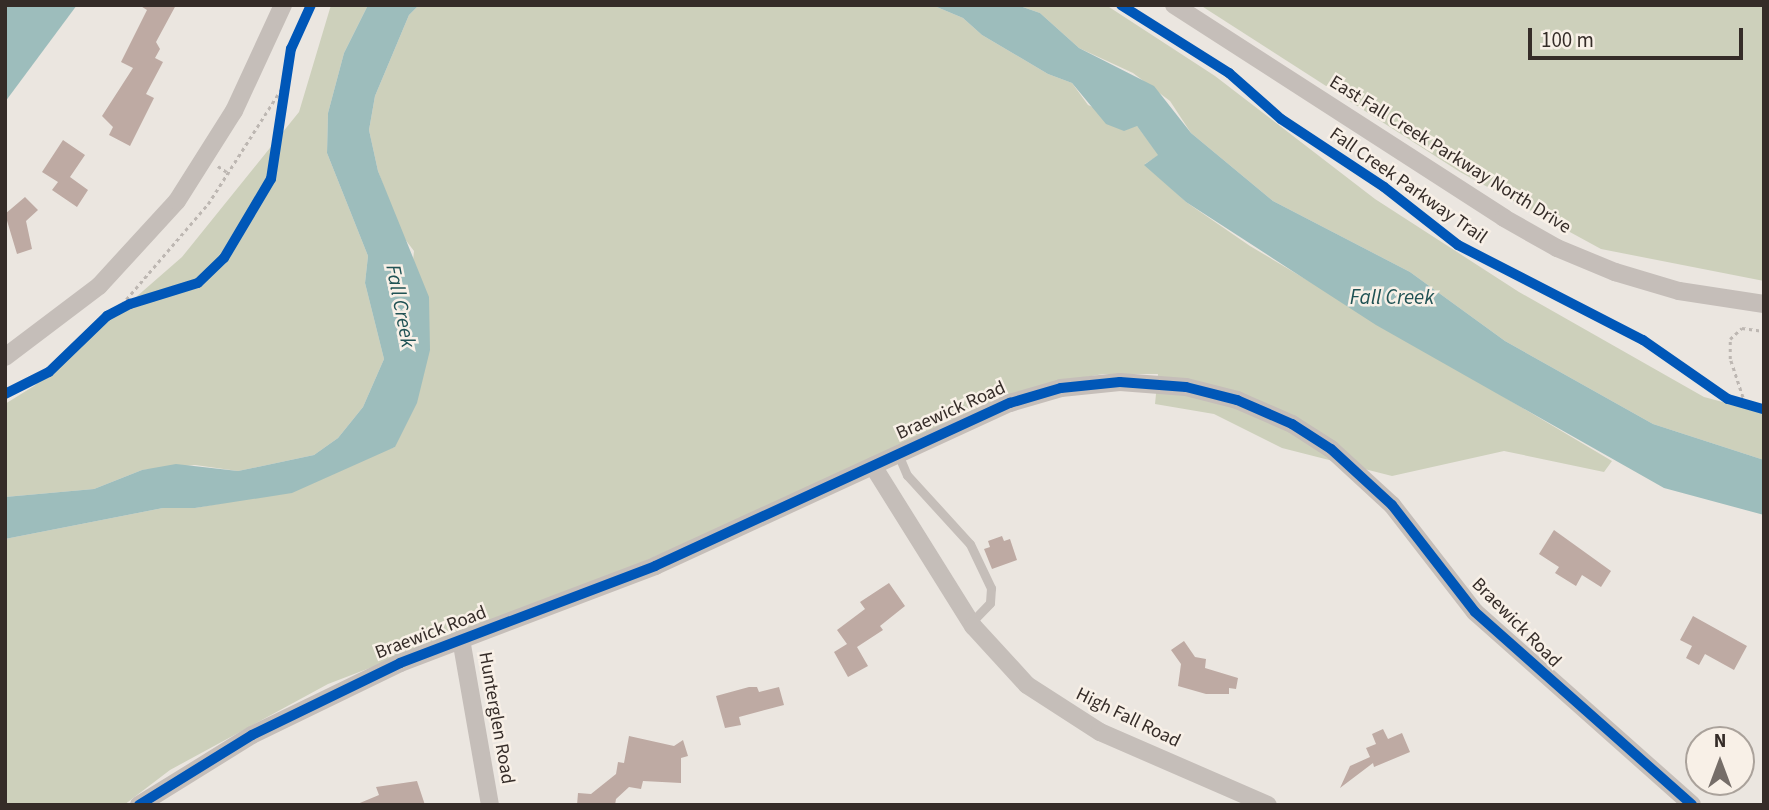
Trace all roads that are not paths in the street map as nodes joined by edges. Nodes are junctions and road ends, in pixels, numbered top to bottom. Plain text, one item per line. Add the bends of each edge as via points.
1 (283, 5) edge
2 (1174, 5) edge
3 (1764, 304) edge
4 (5, 357) edge
5 (898, 454) junction
6 (873, 466) junction
7 (971, 623) junction
8 (461, 639) junction
9 (139, 805) edge
10 (490, 805) edge
11 (1268, 805) edge
12 (1692, 805) edge

1 - 4 street via 234,111 177,201 99,286
2 - 3 street, East Fall Creek Parkway North Drive via 1557,248 1679,291
5 - 6 street, Braewick Road
5 - 7 lane via 912,481 970,544 991,588 990,603
5 - 12 street, Braewick Road via 1010,403 1093,383 1186,387 1250,404 1303,431 1363,475 1475,612
6 - 7 street, High Fall Road
6 - 8 street, Braewick Road via 655,566
7 - 11 street, High Fall Road via 1017,676 1059,708 1100,732
8 - 9 street, Braewick Road via 298,710 217,754
8 - 10 street, Hunterglen Road

